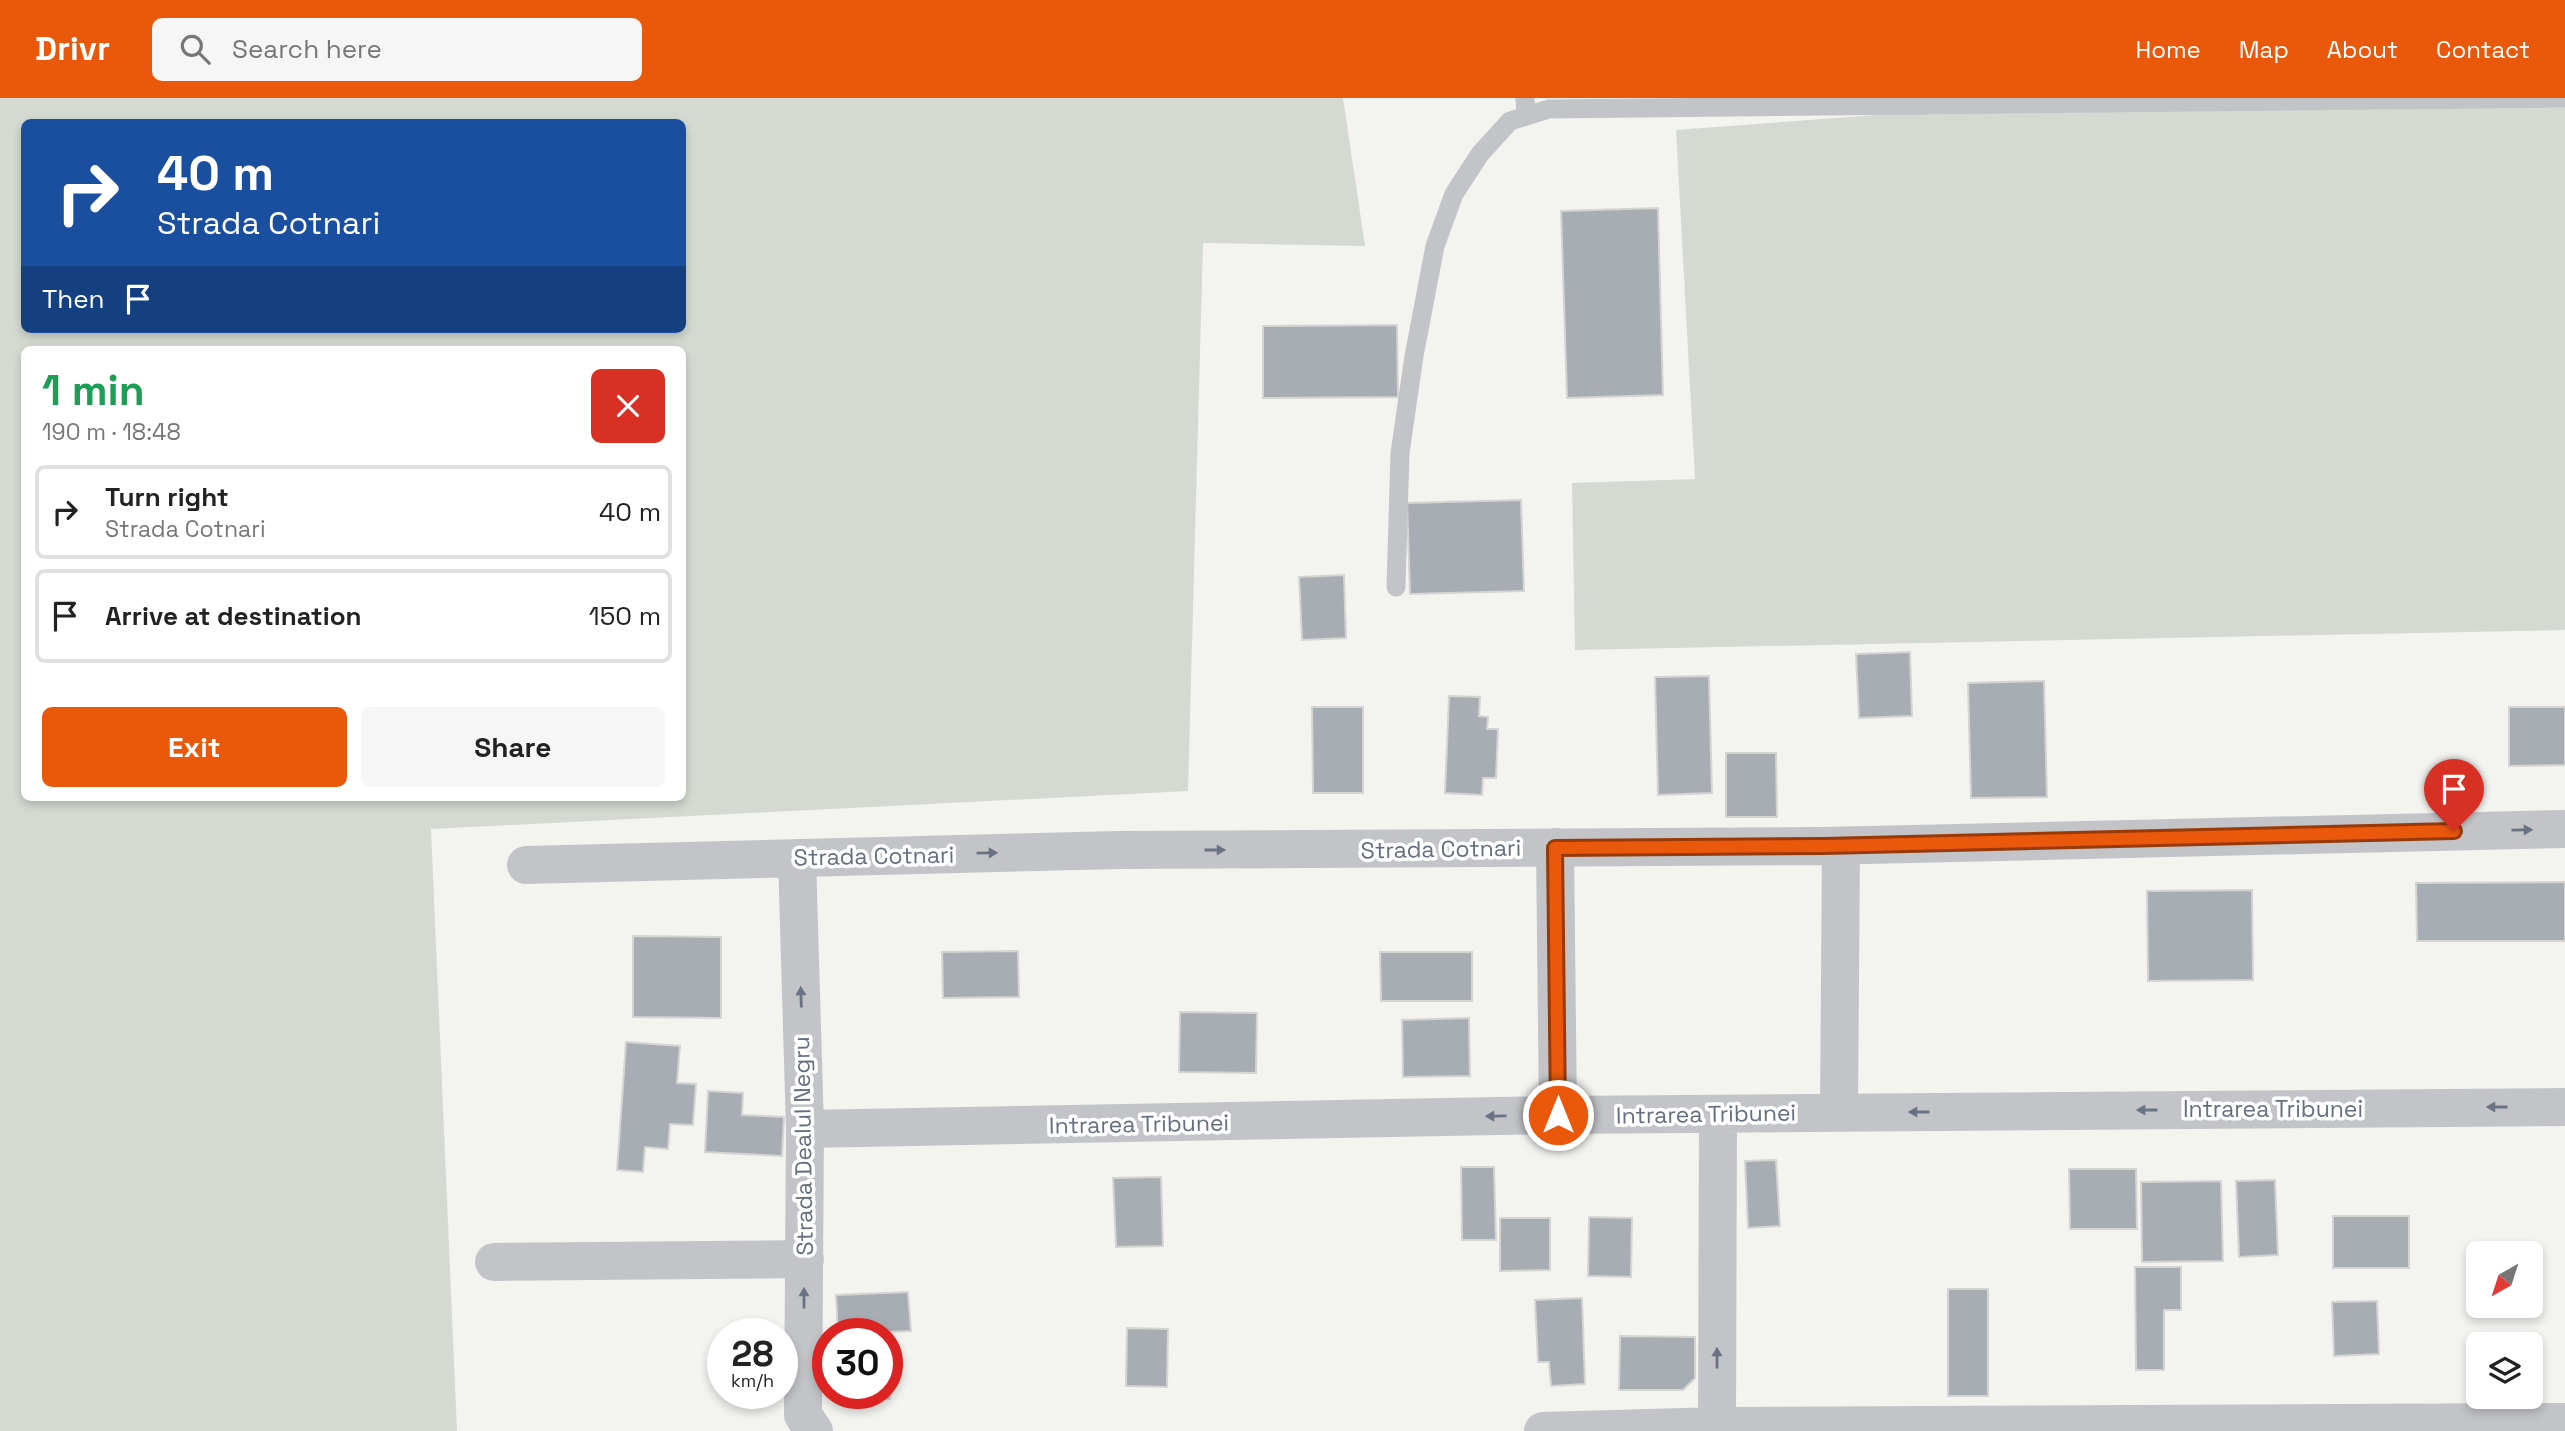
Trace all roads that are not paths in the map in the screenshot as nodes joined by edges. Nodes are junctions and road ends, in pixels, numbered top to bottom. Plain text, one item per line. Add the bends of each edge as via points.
1 (2562, 98) edge
2 (2035, 100) edge
3 (1525, 107) edge
4 (1396, 587) dead end
5 (2565, 829) edge
6 (1841, 846) junction
7 (1555, 848) junction
8 (797, 858) junction
9 (526, 865) dead end
10 (2565, 1107) edge
11 (1839, 1112) junction
12 (1718, 1114) junction
13 (1558, 1115) junction
14 (805, 1129) junction
15 (804, 1259) junction
16 (494, 1262) dead end
17 (2565, 1422) edge
18 (1717, 1426) junction
19 (814, 1431) edge
20 (1543, 1431) edge

1 - 2 lane
2 - 3 lane
3 - 4 lane via 1480,154 1454,194 1435,246 1400,453
6 -> 5 street, Strada Cotnari
6 - 7 street, Strada Cotnari
6 - 11 street
8 -> 7 street, Strada Cotnari via 1119,850
7 - 13 street
8 - 9 street, Strada Cotnari
14 -> 8 street, Strada Dealul Negru
10 -> 11 street, Intrarea Tribunei
11 - 12 street, Intrarea Tribunei
12 - 13 street, Intrarea Tribunei
18 -> 12 street
13 -> 14 street, Intrarea Tribunei
14 - 15 street, Strada Dealul Negru
15 - 16 street
19 -> 15 street, Strada Dealul Negru via 803,1415
17 - 18 street
18 - 20 street

